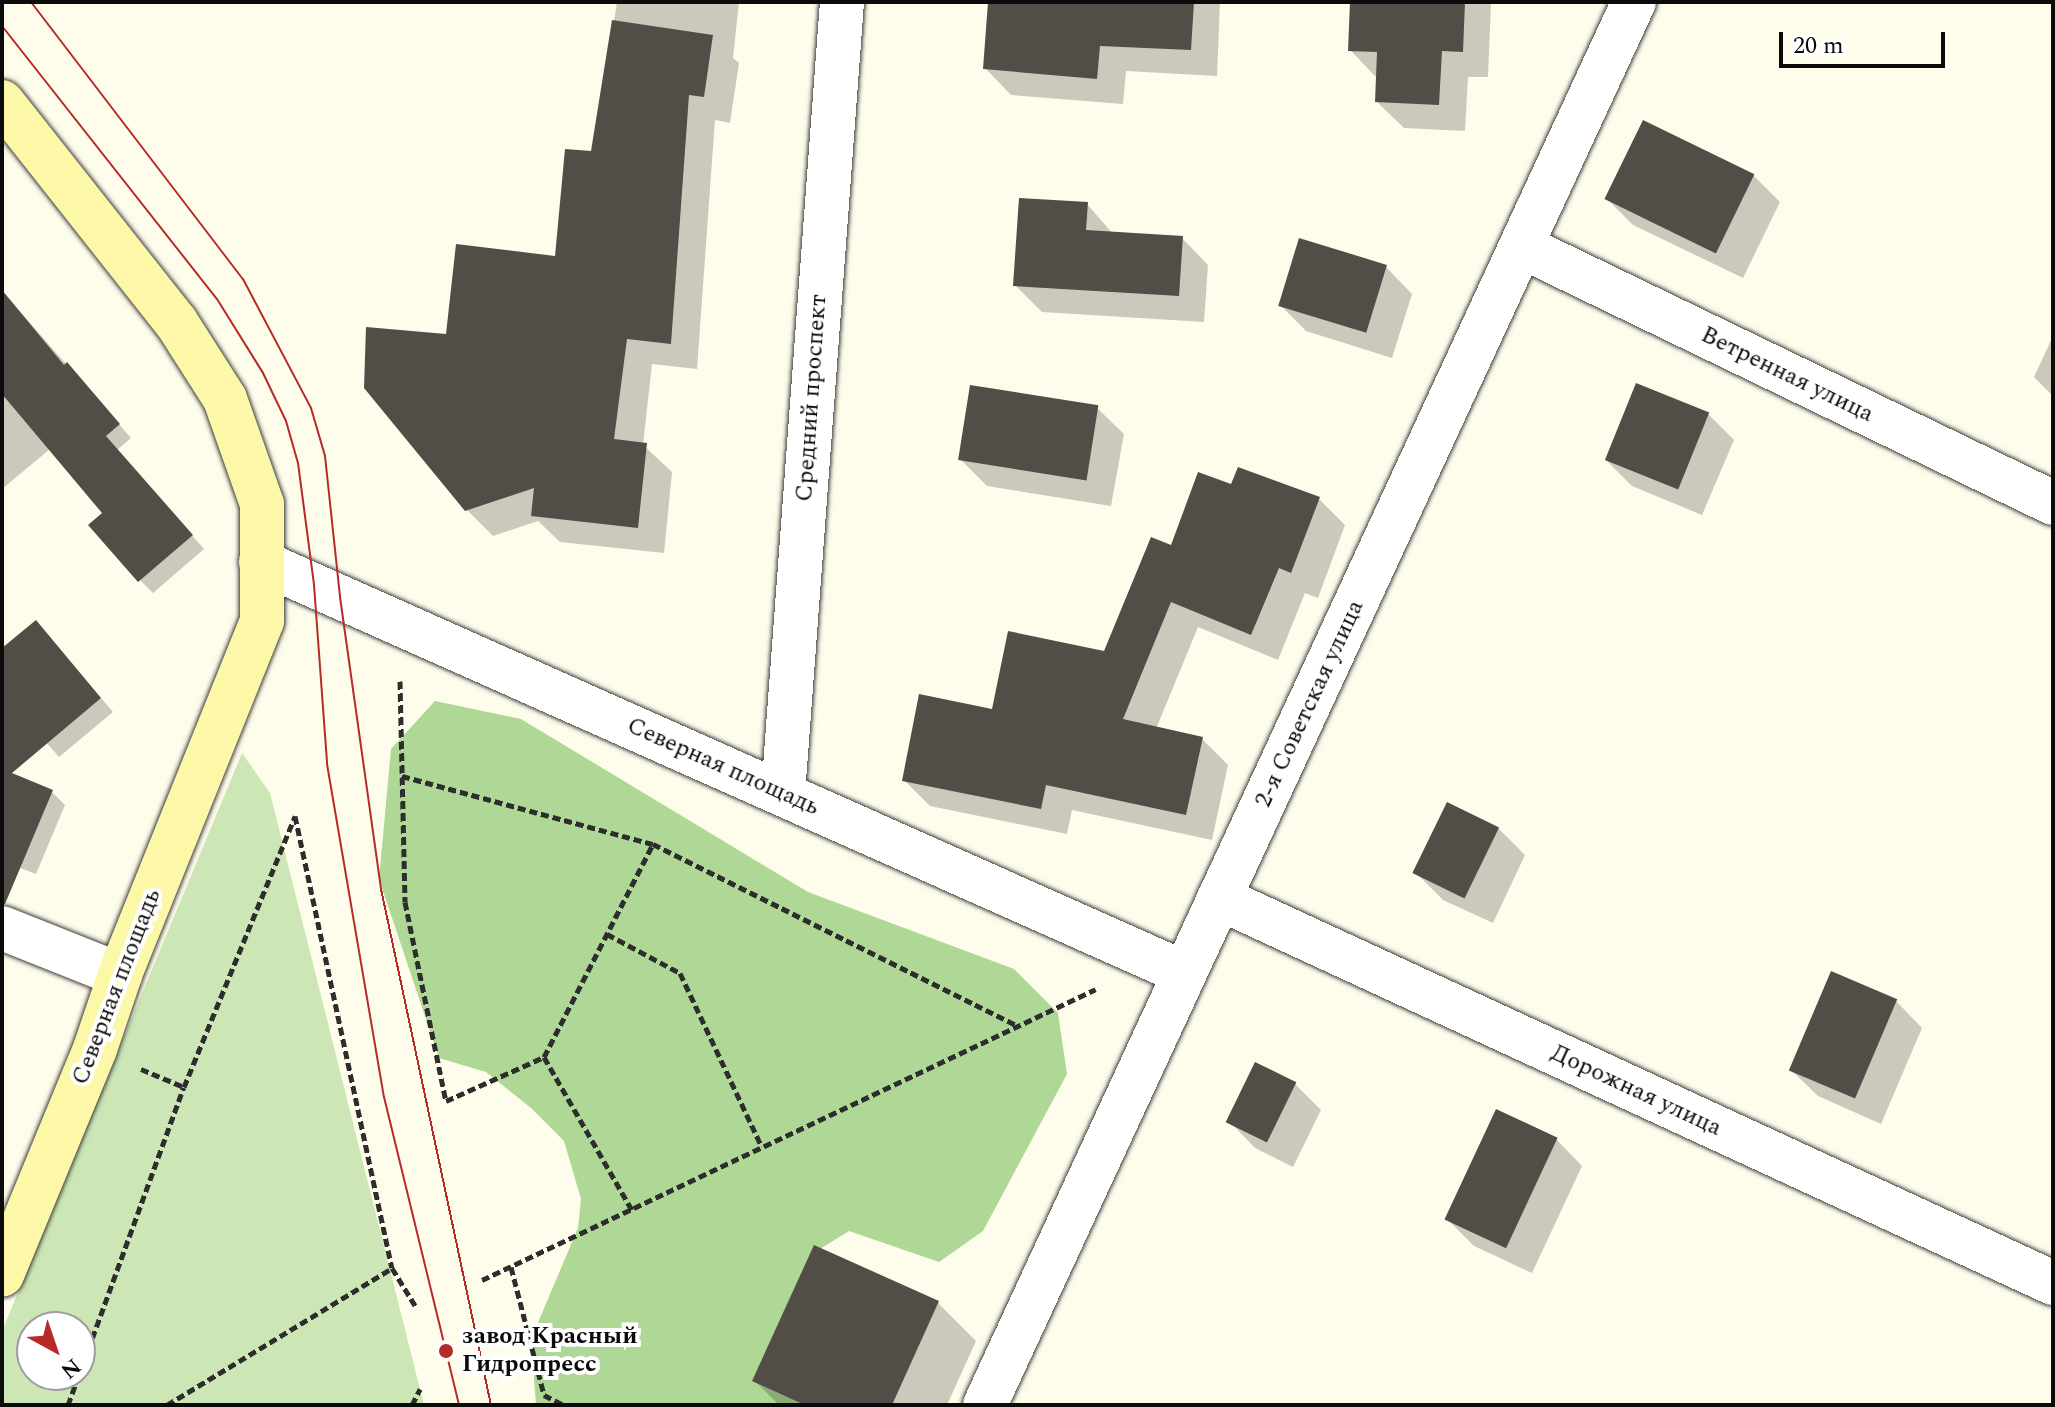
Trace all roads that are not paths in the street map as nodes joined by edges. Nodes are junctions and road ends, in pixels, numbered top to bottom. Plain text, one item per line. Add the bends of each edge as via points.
1 (842, 2) edge
2 (1634, 2) edge
3 (2, 102) edge
4 (1521, 246) junction
5 (2053, 503) edge
6 (261, 562) junction
7 (783, 794) junction
8 (1219, 898) junction
9 (2, 928) edge
10 (1170, 967) junction
11 (120, 975) junction
12 (2, 1275) edge
13 (2053, 1283) edge
14 (985, 1405) edge

1 - 7 street, Средний проспект
2 - 4 street, 2-я Советская улица
3 - 6 main road, Северная площадь via 176,322 225,399 262,504
4 - 5 street, Ветренная улица
4 - 8 street, 2-я Советская улица
6 - 7 street, Северная площадь
6 - 11 main road, Северная площадь via 262,621
7 - 10 street, Северная площадь
8 - 10 street, 2-я Советская улица
8 - 13 street, Дорожная улица
9 - 11 street
10 - 14 street, 2-я Советская улица
11 - 12 main road, Северная площадь

